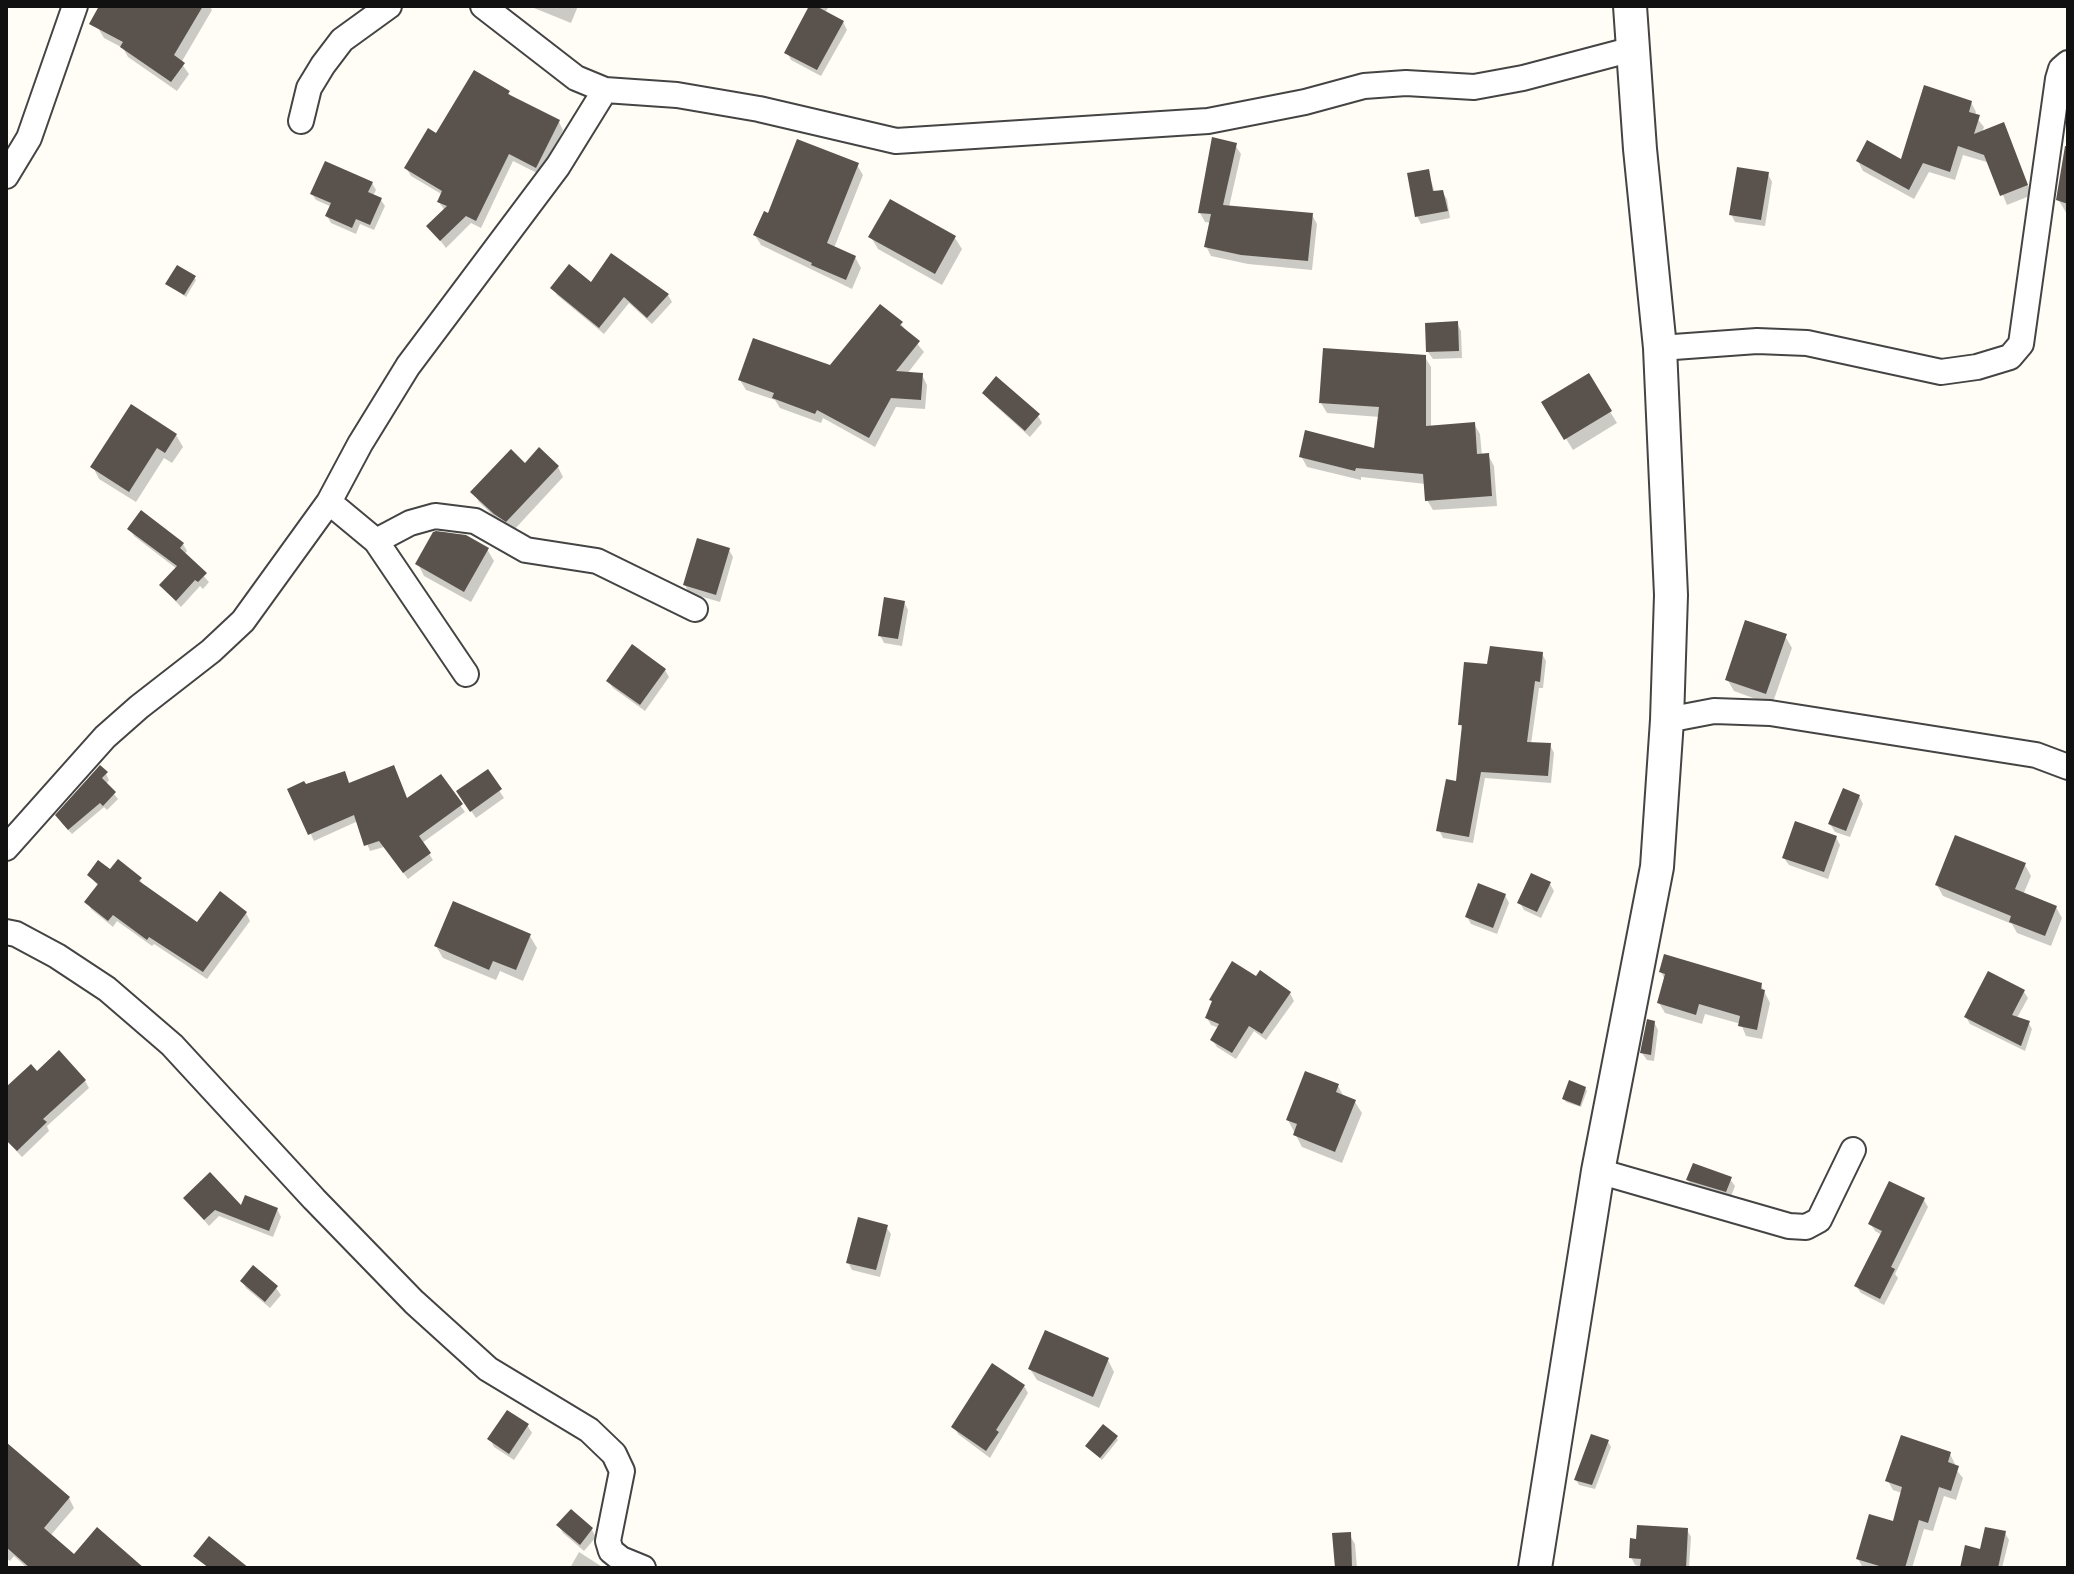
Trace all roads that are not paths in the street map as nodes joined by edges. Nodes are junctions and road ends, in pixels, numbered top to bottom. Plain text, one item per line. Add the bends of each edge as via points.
1 (75, 6) edge
2 (389, 6) edge
3 (483, 6) edge
4 (1630, 6) edge
5 (1633, 49) junction
6 (2068, 63) edge
7 (605, 90) junction
8 (301, 121) dead end
9 (6, 176) edge
10 (1660, 348) junction
11 (329, 502) junction
12 (376, 541) junction
13 (695, 609) dead end
14 (466, 674) dead end
15 (1667, 720) junction
16 (2068, 767) edge
17 (6, 848) edge
18 (6, 932) edge
19 (1853, 1150) dead end
20 (1598, 1171) junction
21 (643, 1568) edge
22 (1535, 1568) edge

1 - 9 street via 29,138
2 - 8 street via 342,40 309,88
3 - 7 street via 576,78
4 - 5 street
5 - 7 street via 1474,87 1364,86 1208,121 896,141 759,109
5 - 10 street
6 - 10 street via 2058,79 2021,344 2010,357 1941,372 1807,343
7 - 11 street via 558,166 408,366
10 - 15 street via 1671,595
11 - 12 street
11 - 17 street via 243,621 105,737
12 - 13 street via 435,516 475,521 526,550 597,561
12 - 14 street
15 - 16 street via 1714,711 1770,713 2036,755
15 - 20 street via 1657,867
18 - 21 street via 57,956 129,1007 172,1045 414,1302 488,1369 589,1430 614,1454 622,1471 608,1541 621,1559
19 - 20 street via 1819,1220 1806,1227
20 - 22 street

